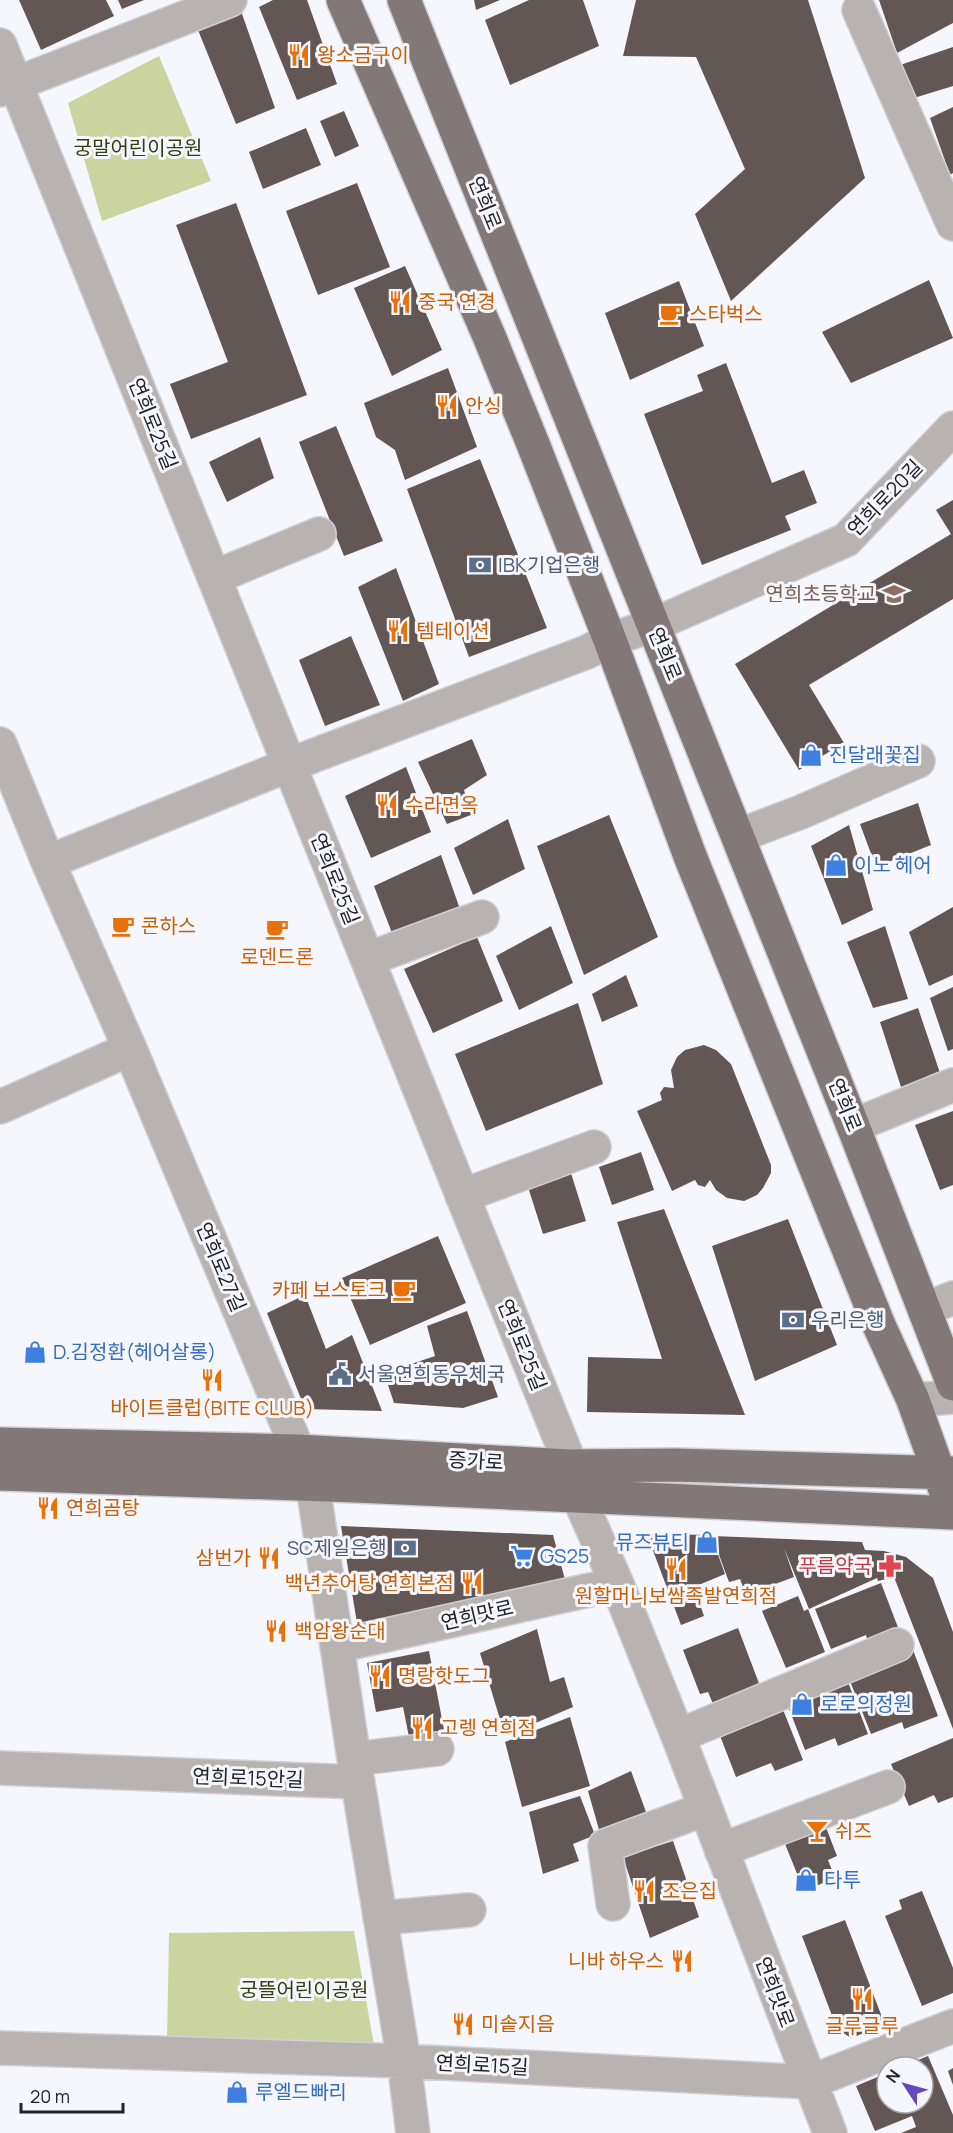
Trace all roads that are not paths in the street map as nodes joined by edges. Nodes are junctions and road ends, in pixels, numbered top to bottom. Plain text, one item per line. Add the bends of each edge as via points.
1 (230, 0) edge
2 (343, 0) edge
3 (404, 0) edge
4 (859, 10) dead end
5 (0, 45) edge
6 (8, 87) edge
7 (949, 206) edge
8 (953, 428) edge
9 (320, 534) dead end
10 (215, 577) junction
11 (653, 625) junction
12 (610, 640) junction
13 (0, 744) edge
14 (918, 761) dead end
15 (289, 765) junction
16 (738, 836) junction
17 (48, 862) junction
18 (482, 917) dead end
19 (368, 959) junction
20 (130, 1049) junction
21 (953, 1085) edge
22 (0, 1107) edge
23 (853, 1126) junction
24 (594, 1147) dead end
25 (462, 1196) junction
26 (939, 1303) edge
27 (953, 1384) edge
28 (953, 1397) edge
29 (913, 1400) junction
30 (0, 1444) edge
31 (298, 1450) junction
32 (945, 1473) edge
33 (0, 1474) edge
34 (573, 1481) junction
35 (312, 1486) junction
36 (953, 1513) edge
37 (617, 1584) junction
38 (897, 1645) dead end
39 (338, 1646) junction
40 (678, 1736) junction
41 (437, 1749) dead end
42 (0, 1768) edge
43 (356, 1771) junction
44 (888, 1787) dead end
45 (705, 1809) junction
46 (721, 1850) junction
47 (613, 1904) dead end
48 (469, 1910) dead end
49 (380, 1918) junction
50 (953, 2026) edge
51 (0, 2048) edge
52 (404, 2061) junction
53 (810, 2082) junction
54 (413, 2133) edge
55 (830, 2133) edge

1 - 6 street
2 - 12 main road via 489,336
3 - 11 main road, 연희로
4 - 7 street
5 - 6 street, 연희로25길
6 - 10 street, 연희로25길
8 - 11 street, 연희로20길 via 846,540
9 - 10 street
10 - 15 street, 연희로25길
11 - 12 street, 연희로20길
11 - 16 main road, 연희로
12 - 15 street
12 - 29 main road via 690,856 878,1323
13 - 17 street, 연희로27길
14 - 16 street
15 - 17 street
15 - 19 street, 연희로25길
16 - 23 main road, 연희로
17 - 20 street, 연희로27길
18 - 19 street
19 - 25 street, 연희로25길
20 - 22 street
20 - 31 street, 연희로27길
21 - 23 street
23 - 26 main road, 연희로
24 - 25 street
25 - 34 street, 연희로25길
26 - 27 main road, 연희로
28 - 29 street
29 - 32 main road
30 - 31 main road, 증가로
31 - 34 main road, 증가로
31 - 35 street, 연희로27길
32 - 34 main road, 증가로 via 675,1465
32 - 36 main road
33 - 35 main road, 증가로
34 - 35 main road, 증가로
34 - 36 main road, 증가로
34 - 37 street, 연희맛로
35 - 39 street
37 - 39 street, 연희맛로
37 - 40 street, 연희맛로
38 - 40 street
39 - 43 street
40 - 45 street, 연희맛로
41 - 43 street, 연희로15안길
42 - 43 street, 연희로15안길
43 - 49 street
44 - 46 street
45 - 46 street, 연희맛로
45 - 47 street via 605,1846
46 - 53 street, 연희맛로
48 - 49 street
49 - 52 street
50 - 53 street, 연희로15길
51 - 52 street, 연희로15길
52 - 53 street, 연희로15길
52 - 54 street
53 - 55 street, 연희맛로

